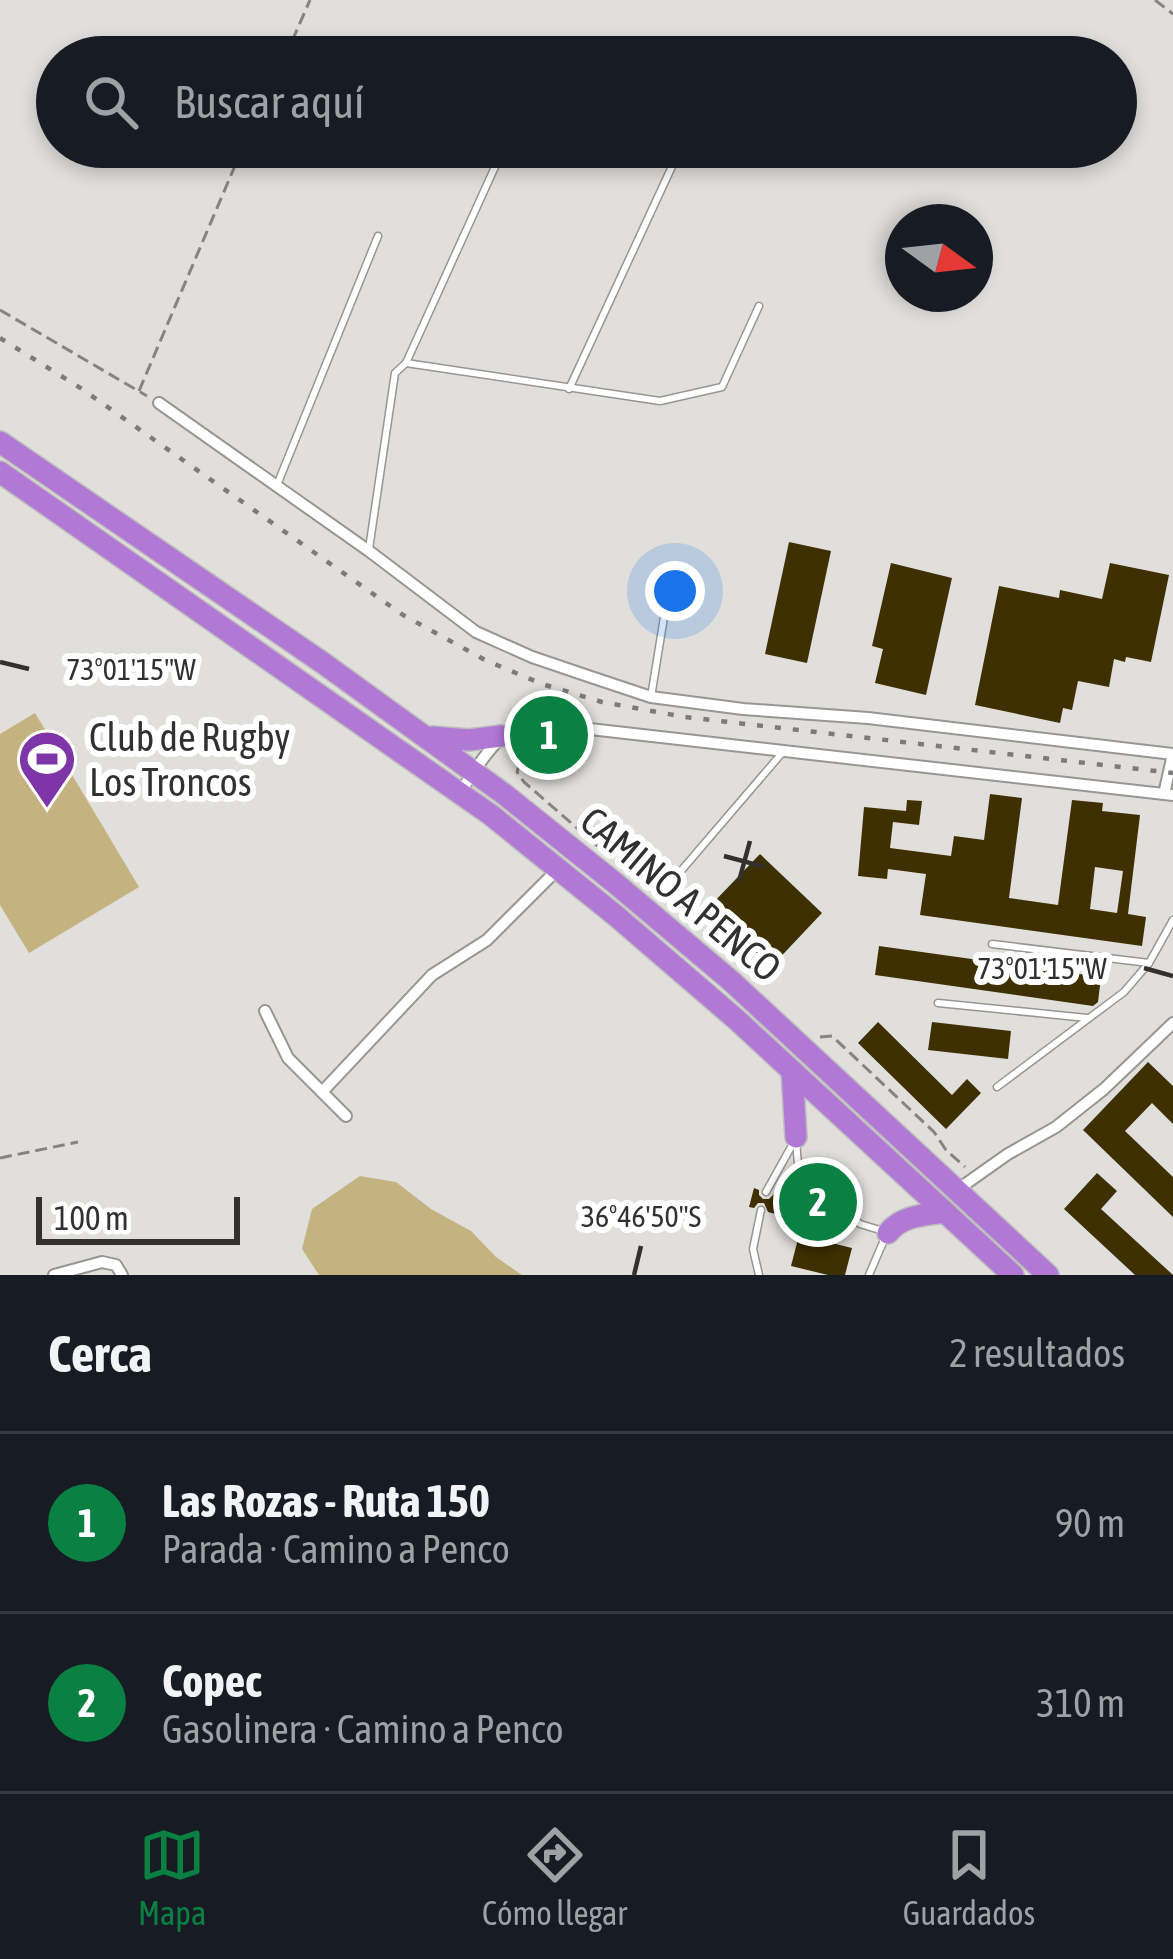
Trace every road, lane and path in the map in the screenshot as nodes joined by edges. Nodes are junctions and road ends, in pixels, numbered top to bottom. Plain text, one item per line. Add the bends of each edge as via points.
1 (310, 0) edge
2 (1155, 0) edge
3 (1173, 14) edge
4 (294, 36) edge
5 (235, 168) edge
6 (494, 168) edge
7 (670, 168) edge
8 (378, 236) dead end
9 (759, 306) dead end
10 (0, 310) edge
11 (406, 363) junction
12 (569, 389) junction
13 (139, 391) junction
14 (159, 403) joint
15 (0, 442) edge
16 (0, 472) edge
17 (277, 485) junction
18 (369, 551) junction
19 (671, 574) dead end
20 (651, 697) junction
21 (426, 736) junction
22 (501, 736) junction
23 (784, 750) junction
24 (475, 772) junction
25 (460, 792) junction
26 (1168, 795) edge
27 (558, 869) junction
28 (680, 872) dead end
29 (1173, 920) edge
30 (992, 944) dead end
31 (1148, 963) junction
32 (938, 1003) dead end
33 (265, 1011) dead end
34 (1090, 1019) junction
35 (1173, 1023) edge
36 (793, 1071) junction
37 (998, 1087) dead end
38 (322, 1092) junction
39 (346, 1116) dead end
40 (796, 1137) junction
41 (78, 1142) dead end
42 (0, 1158) edge
43 (817, 1186) dead end
44 (957, 1190) junction
45 (766, 1192) dead end
46 (831, 1200) dead end
47 (760, 1210) dead end
48 (945, 1212) junction
49 (888, 1232) junction
50 (54, 1275) edge
51 (122, 1275) edge
52 (759, 1275) edge
53 (868, 1275) edge
54 (1013, 1275) edge
55 (1048, 1275) edge

1 - 4 path
2 - 3 path
5 - 13 path
6 - 11 lane
7 - 12 lane
8 - 17 lane
9 - 12 lane via 722,387 660,401
10 - 13 path
11 - 12 lane
11 - 18 lane via 395,374
13 - 14 path
14 - 17 street
15 - 21 highway, CAMINO A PENCO
16 - 25 highway, CAMINO A PENCO
17 - 18 street
18 - 20 street via 476,632
19 - 20 lane
20 - 26 street via 1173,754
21 - 22 highway
21 - 24 highway, CAMINO A PENCO
22 - 23 street via 547,723
22 - 24 street
23 - 26 street
23 - 28 lane
24 - 25 street
24 - 44 highway, CAMINO A PENCO via 701,956
25 - 27 highway, CAMINO A PENCO
27 - 36 highway, CAMINO A PENCO
27 - 38 street via 488,940 423,983
29 - 31 lane
30 - 31 lane
31 - 34 lane
32 - 34 lane
33 - 38 street via 288,1058
34 - 37 lane
35 - 44 street via 1056,1127
36 - 40 highway
36 - 48 highway, CAMINO A PENCO
38 - 39 street
40 - 43 lane via 798,1165
40 - 45 lane
41 - 42 path
44 - 55 highway, CAMINO A PENCO
46 - 49 lane via 860,1224
47 - 52 lane via 753,1249
48 - 49 highway via 909,1218
48 - 54 highway, CAMINO A PENCO
49 - 53 lane
50 - 51 street via 102,1262

